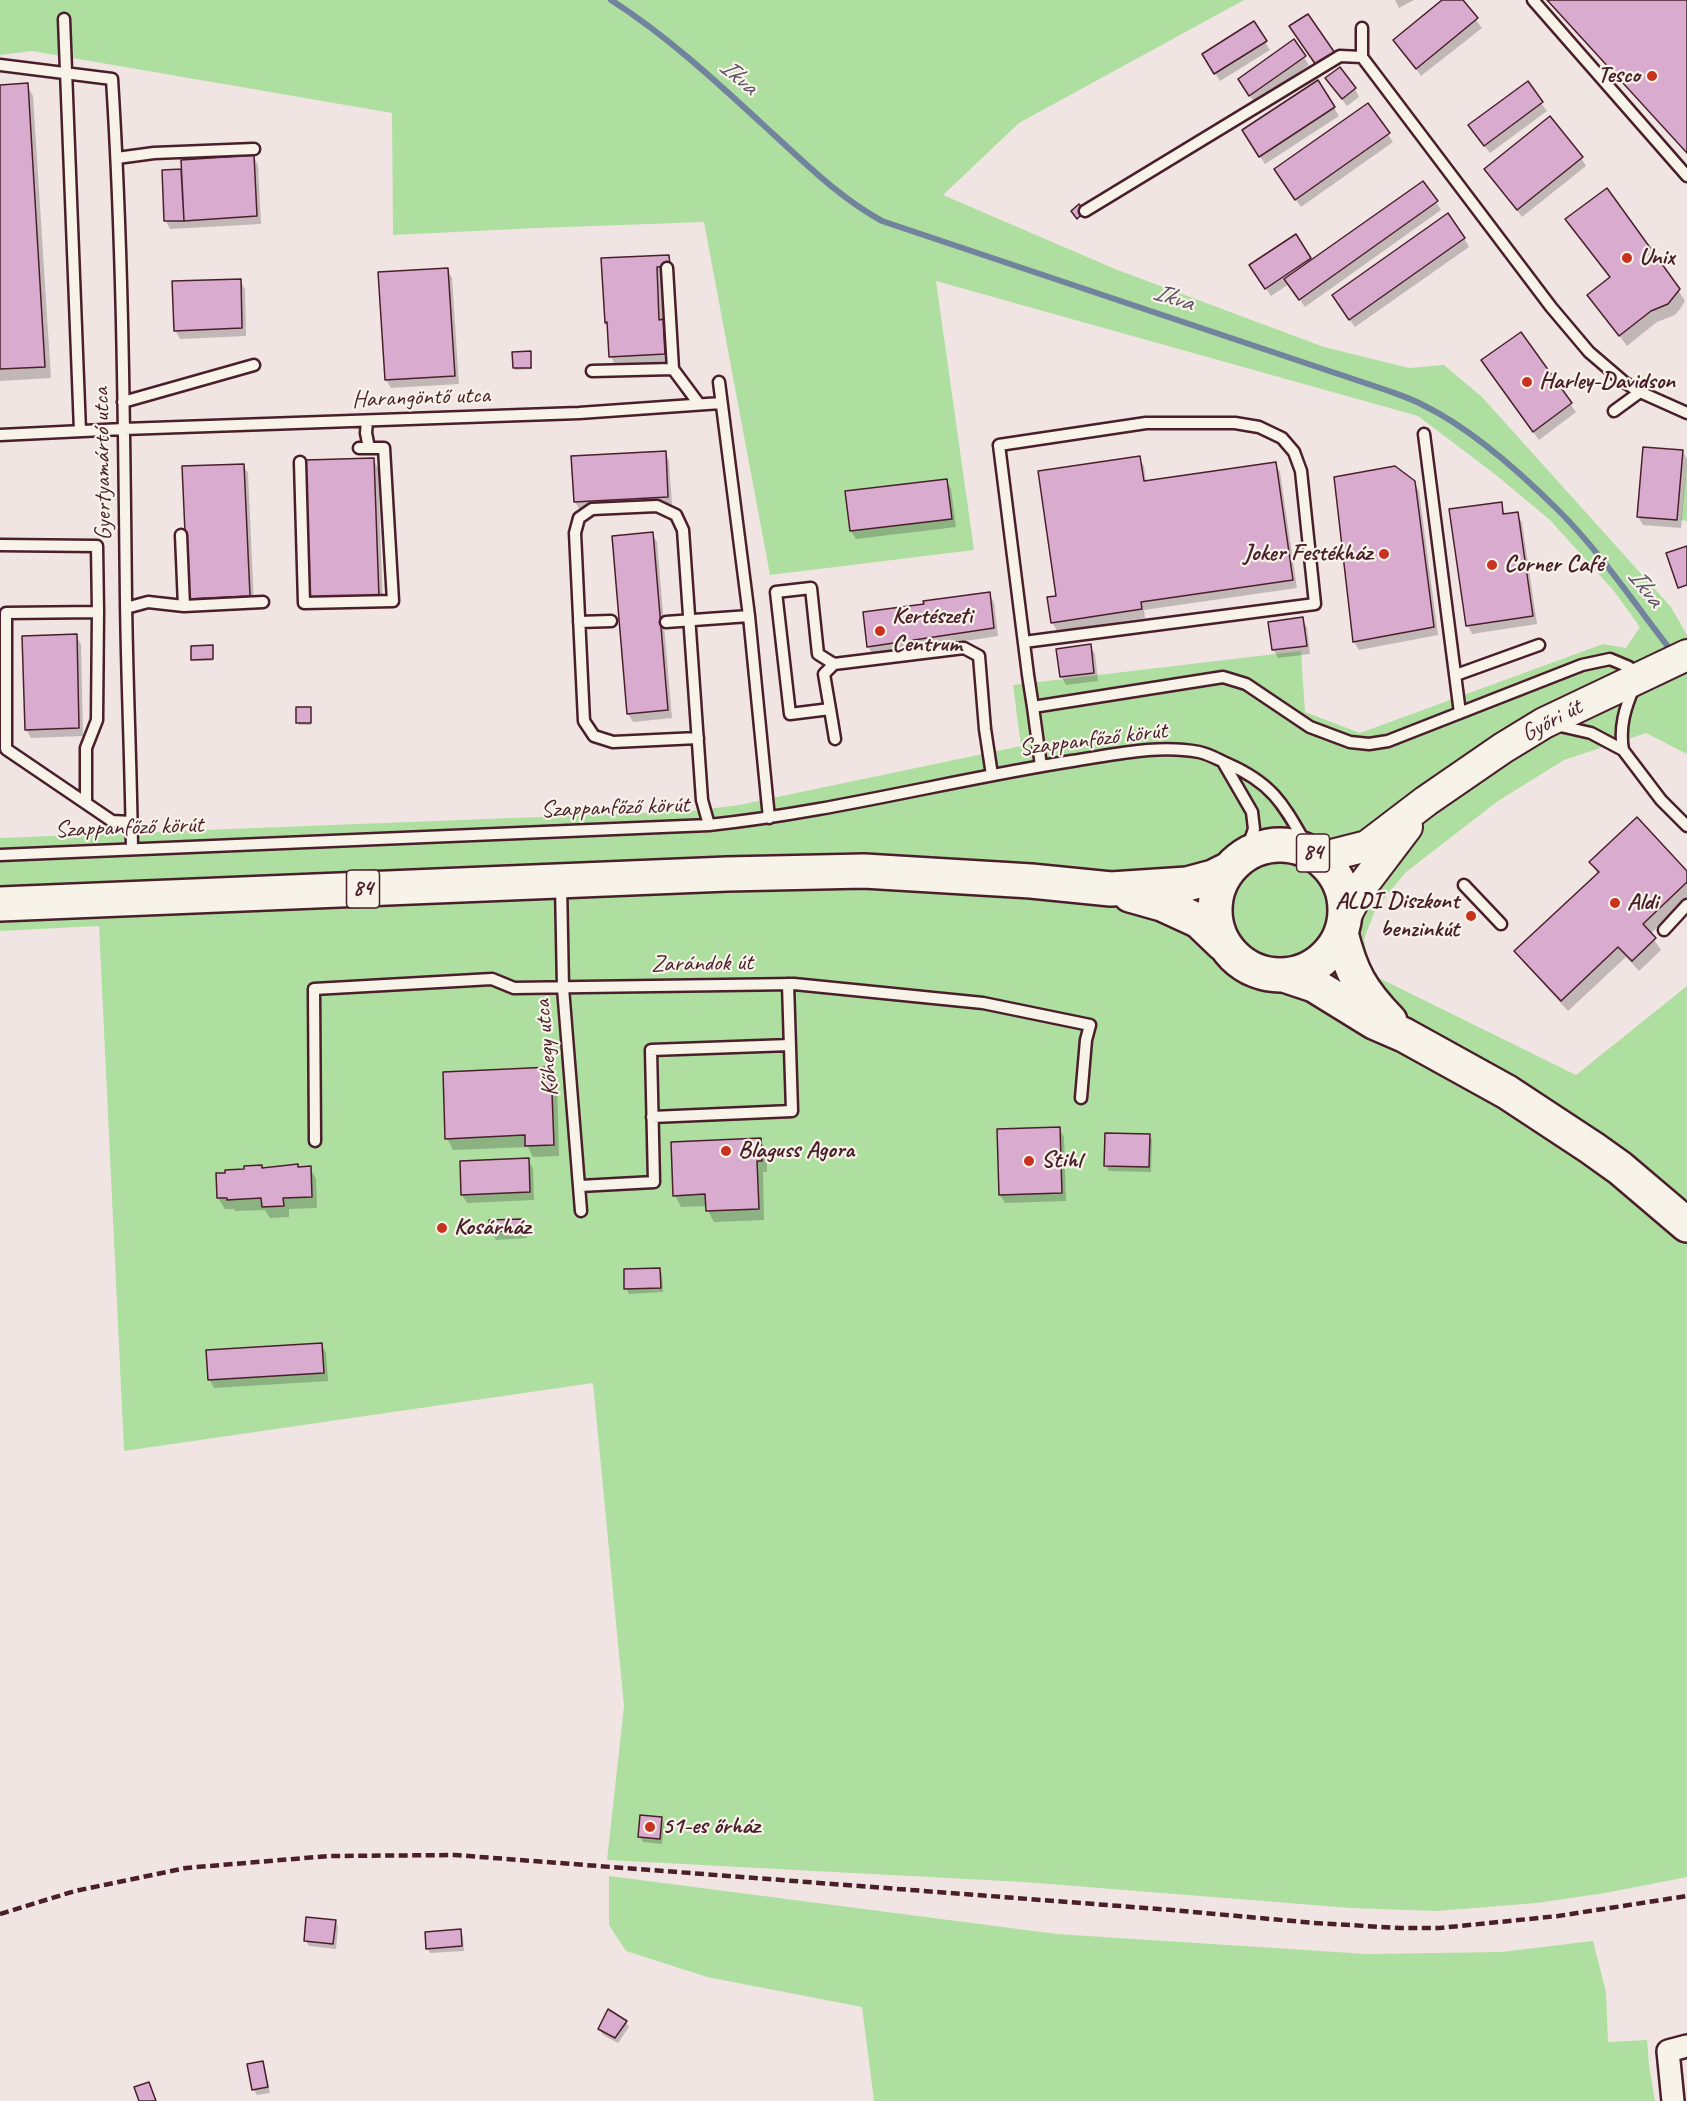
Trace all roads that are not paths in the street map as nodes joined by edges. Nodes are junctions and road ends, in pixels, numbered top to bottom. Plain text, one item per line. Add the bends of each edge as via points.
1 (1533, 0) edge
2 (64, 19) dead end
3 (1362, 28) dead end
4 (1362, 57) junction
5 (0, 65) edge
6 (66, 72) junction
7 (254, 149) dead end
8 (117, 158) junction
9 (1687, 176) edge
10 (1085, 212) dead end
11 (667, 268) dead end
12 (254, 365) dead end
13 (673, 369) junction
14 (592, 371) dead end
15 (719, 382) dead end
16 (1640, 392) junction
17 (123, 402) junction
18 (699, 404) junction
19 (721, 404) junction
20 (1614, 411) dead end
21 (1687, 413) edge
22 (368, 421) junction
23 (124, 429) junction
24 (80, 431) junction
25 (1424, 434) dead end
26 (0, 435) edge
27 (300, 462) dead end
28 (181, 535) dead end
29 (0, 545) edge
30 (263, 602) dead end
31 (184, 606) junction
32 (126, 608) junction
33 (98, 612) junction
34 (3, 613) edge
35 (749, 616) junction
36 (611, 621) dead end
37 (666, 621) dead end
38 (690, 621) junction
39 (579, 622) junction
40 (1024, 642) junction
41 (1539, 645) dead end
42 (1687, 655) edge
43 (834, 664) junction
44 (1456, 675) junction
45 (1641, 676) junction
46 (1034, 707) junction
47 (830, 709) junction
48 (1460, 713) junction
49 (1544, 723) junction
50 (698, 738) junction
51 (835, 739) dead end
52 (1623, 750) junction
53 (1223, 762) junction
54 (1041, 766) junction
55 (992, 776) junction
56 (1426, 801) junction
57 (86, 804) junction
58 (769, 818) junction
59 (132, 822) junction
60 (710, 825) junction
61 (1687, 826) edge
62 (132, 849) junction
63 (0, 855) edge
64 (1315, 855) junction
65 (1236, 862) junction
66 (561, 881) junction
67 (1464, 885) dead end
68 (1111, 889) junction
69 (0, 904) edge
70 (1687, 905) edge
71 (1501, 924) dead end
72 (1342, 927) junction
73 (1664, 930) dead end
74 (1223, 944) junction
75 (1287, 976) junction
76 (788, 984) junction
77 (563, 988) junction
78 (1404, 1035) junction
79 (790, 1045) junction
80 (1081, 1098) dead end
81 (652, 1117) junction
82 (315, 1141) dead end
83 (579, 1186) junction
84 (581, 1211) dead end
85 (1687, 1225) edge
86 (1678, 2048) edge
87 (1673, 2101) edge

1 - 9 lane
2 - 6 lane
3 - 4 lane
4 - 10 lane via 1340,56
4 - 16 lane via 1551,307 1589,352
5 - 6 lane
6 - 8 lane, Gyertyamártó utca via 112,79
6 - 24 lane
7 - 8 lane
8 - 17 lane, Gyertyamártó utca
11 - 13 lane
12 - 17 lane
13 - 14 lane
13 - 18 lane
15 - 19 lane
16 - 20 lane
16 - 21 lane
17 - 23 lane, Gyertyamártó utca
18 - 19 lane, Harangöntő utca
18 - 22 lane, Harangöntő utca
19 - 35 lane
22 - 23 lane, Harangöntő utca
22 - 27 lane via 364,448 384,448 393,601 304,603
23 - 24 lane, Harangöntő utca
23 - 32 lane, Gyertyamártó utca
24 - 26 lane, Harangöntő utca
25 - 44 lane
28 - 31 lane
29 - 33 lane via 97,546
30 - 31 lane
31 - 32 lane via 148,602
32 - 59 lane, Gyertyamártó utca
33 - 34 lane
33 - 57 lane via 97,720 86,748
34 - 57 lane via 6,749
35 - 38 lane
35 - 58 lane
36 - 39 lane
37 - 38 lane
38 - 39 lane via 683,530 676,515 657,506 592,509 579,518 575,532
38 - 50 lane
39 - 50 lane via 584,721 594,736 613,742
40 - 40 lane via 1320,604 1301,471 1294,452 1282,438 1259,427 1235,423 1146,423 999,445
40 - 46 lane
41 - 44 lane
42 - 45 main road, Győri út
43 - 47 lane via 824,674
43 - 47 lane via 818,654 811,588 776,592 790,714
43 - 55 lane via 964,648 979,656
44 - 48 lane
45 - 48 lane via 1610,659 1582,665
45 - 49 main road, Győri út
45 - 52 lane via 1627,704 1620,732
46 - 48 lane via 1223,677 1246,684 1310,727 1350,742 1389,741
46 - 54 lane
47 - 51 lane
49 - 52 lane via 1591,733
49 - 56 main road, Győri út
50 - 60 lane via 702,800
52 - 61 lane via 1661,800
53 - 54 lane, Szappanfőző körút via 1200,752 1163,749
53 - 64 lane, Szappanfőző körút via 1250,773 1276,796
53 - 65 lane via 1252,812 1254,829
54 - 55 lane, Szappanfőző körút
55 - 58 lane, Szappanfőző körút
56 - 64 main road, Győri út via 1367,846
56 - 72 main road, Győri út via 1360,889
57 - 59 lane via 112,822
58 - 60 lane, Szappanfőző körút
59 - 62 lane, Gyertyamártó utca
60 - 62 lane, Szappanfőző körút
62 - 63 lane, Szappanfőző körút
64 - 65 main road, 84 via 1292,845 1278,845 1261,848
64 - 72 main road, 84 via 1331,868 1344,896
65 - 68 main road, 84 via 1213,878 1187,884
65 - 74 main road, 84 via 1219,884 1214,914
66 - 68 main road, 84 via 864,871
66 - 69 main road, 84
66 - 77 lane, Kőhegy utca
67 - 71 lane
68 - 74 main road, 84 via 1162,904 1200,921
70 - 73 lane
72 - 75 main road via 1322,960
72 - 78 main road, 84 via 1348,962 1360,986
74 - 75 main road, 84 via 1247,966 1268,975
75 - 78 main road, 84 via 1314,985 1374,1022
76 - 77 lane, Zarándok út
76 - 79 lane
76 - 80 lane, Zarándok út via 983,1003 1090,1025
77 - 82 lane, Zarándok út via 514,988 492,979 315,989
77 - 83 lane, Kőhegy utca
78 - 85 main road, 84 via 1507,1092 1592,1148
79 - 81 lane via 651,1050
79 - 81 lane via 792,1111
81 - 83 lane via 654,1182
83 - 84 lane, Kőhegy utca
86 - 87 street

